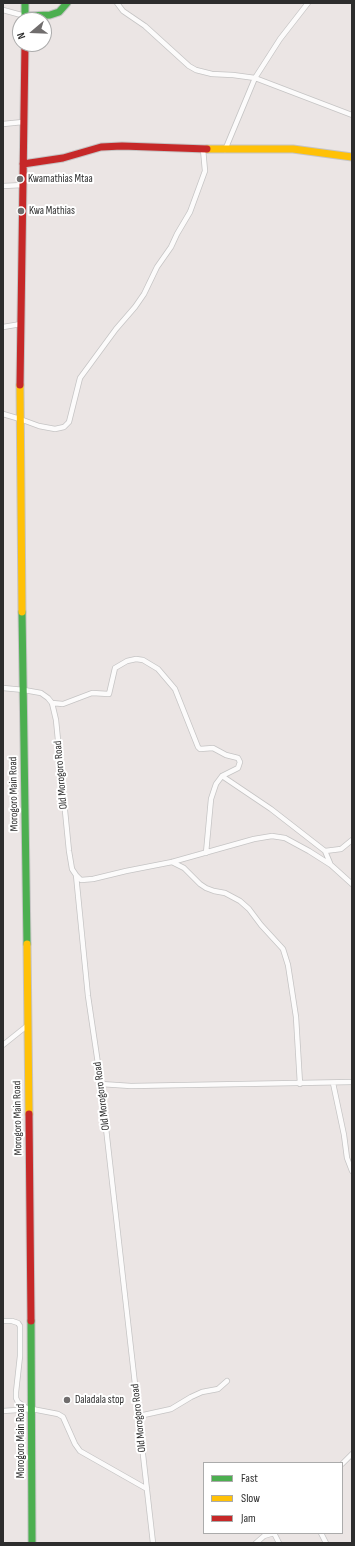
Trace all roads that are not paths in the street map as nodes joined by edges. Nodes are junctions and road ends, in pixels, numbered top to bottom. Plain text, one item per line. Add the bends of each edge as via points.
1 (67, 3) edge
2 (117, 3) edge
3 (308, 3) edge
4 (52, 14) edge
5 (25, 52) edge
6 (255, 78) junction
7 (352, 115) edge
8 (24, 122) junction
9 (3, 124) edge
10 (203, 149) junction
11 (225, 150) junction
12 (352, 157) edge
13 (23, 164) junction
14 (23, 185) junction
15 (3, 186) edge
16 (21, 324) junction
17 (3, 327) edge
18 (3, 414) edge
19 (20, 419) junction
20 (3, 688) edge
21 (24, 690) junction
22 (52, 703) junction
23 (222, 776) junction
24 (352, 840) edge
25 (325, 851) junction
26 (206, 853) junction
27 (172, 862) junction
28 (331, 865) junction
29 (76, 875) junction
30 (352, 884) edge
31 (28, 1025) junction
32 (3, 1045) edge
33 (352, 1082) edge
34 (333, 1083) junction
35 (101, 1084) junction
36 (300, 1084) junction
37 (352, 1172) edge
38 (3, 1321) edge
39 (227, 1381) dead end
40 (30, 1409) junction
41 (3, 1411) edge
42 (139, 1416) junction
43 (352, 1454) edge
44 (343, 1463) edge
45 (147, 1490) junction
46 (271, 1534) edge
47 (274, 1534) edge
48 (322, 1534) edge
49 (32, 1543) edge
50 (153, 1543) edge
51 (256, 1543) edge
52 (279, 1543) edge
53 (326, 1543) edge

1 - 4 main road via 59,12
2 - 6 street via 123,11 145,26 196,70
3 - 6 street via 280,39
5 - 8 main road, Morogoro Main Road
6 - 7 street
6 - 11 street
8 - 9 street
8 - 13 main road, Morogoro Main Road
10 - 11 main road
10 - 13 main road via 101,147 63,158
10 - 19 street via 205,171 190,212 144,294 80,378 69,422 64,427 55,429
11 - 12 main road via 293,149
13 - 14 main road, Morogoro Main Road
14 - 15 street
14 - 16 main road, Morogoro Main Road
16 - 17 street
16 - 19 main road, Morogoro Main Road
18 - 19 street
19 - 21 main road, Morogoro Main Road
20 - 21 street
21 - 22 street via 41,693
21 - 31 main road, Morogoro Main Road
22 - 23 street via 63,704 92,693 109,694 115,668 127,661 143,660 158,669 172,684 198,747 213,748 240,760 238,768
22 - 29 street, Old Morogoro Road via 56,720 69,850 72,869
23 - 25 street via 271,809
23 - 26 street via 211,799
24 - 25 street via 342,849
25 - 28 street
26 - 27 street
26 - 28 street via 254,839 277,837 298,844
27 - 29 street via 93,879 81,880
27 - 36 street via 184,868 206,888 225,893 240,901 283,948 296,1017
28 - 30 street
29 - 35 street, Old Morogoro Road via 88,996
31 - 32 street
31 - 40 main road, Morogoro Main Road
33 - 34 street
34 - 36 street
34 - 37 street
35 - 36 street
35 - 42 street, Old Morogoro Road
38 - 40 street via 12,1321 20,1326 21,1345 16,1398
39 - 42 street via 218,1390 202,1392 171,1408
40 - 41 street
40 - 45 street via 63,1417 80,1451
40 - 49 main road, Morogoro Main Road
42 - 45 street, Old Morogoro Road
43 - 44 street
45 - 50 street, Old Morogoro Road
46 - 51 street
47 - 52 street
48 - 53 street

